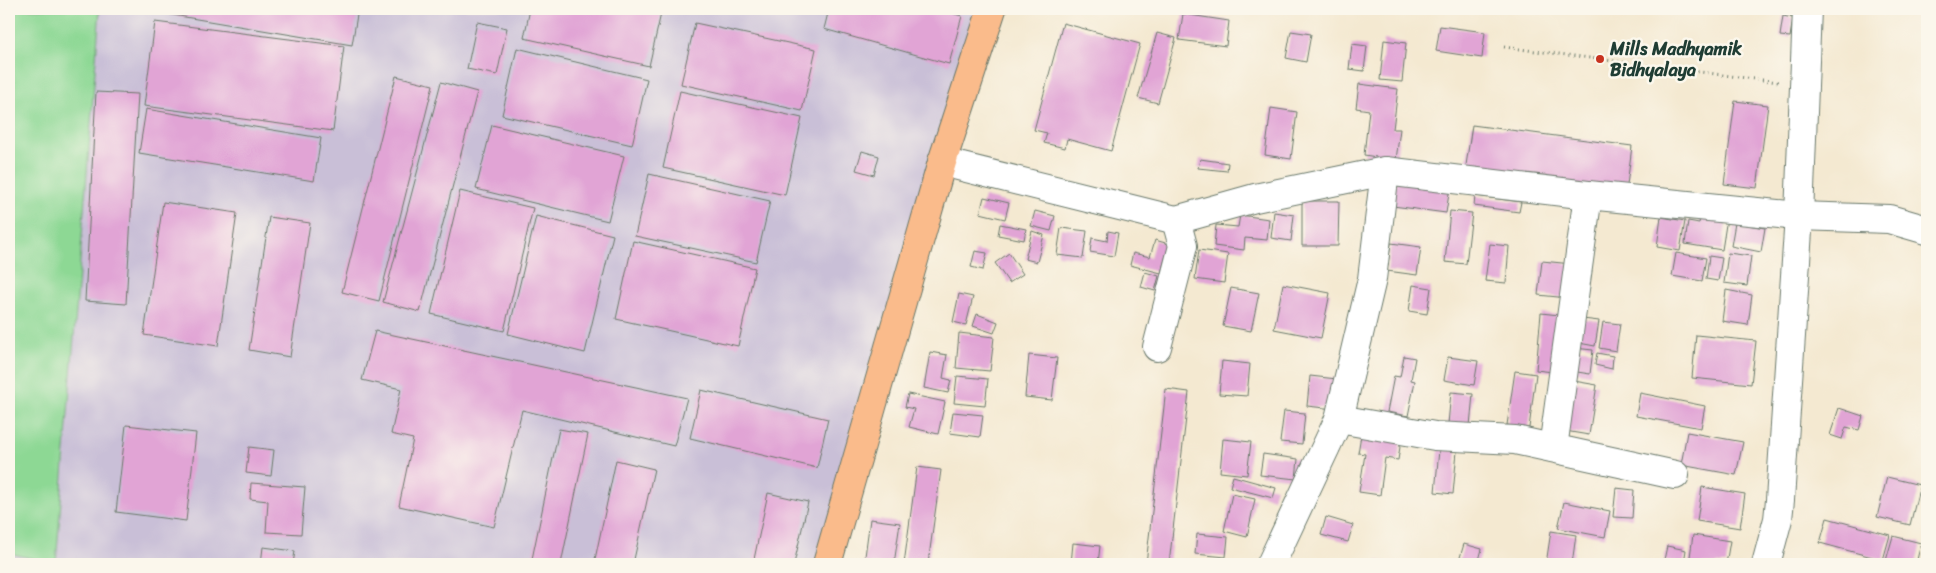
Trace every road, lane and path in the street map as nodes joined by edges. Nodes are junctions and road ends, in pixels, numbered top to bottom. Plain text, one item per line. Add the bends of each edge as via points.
1 (992, 9) edge
2 (1807, 9) edge
3 (1504, 48) dead end
4 (1803, 85) junction
5 (942, 162) junction
6 (1385, 171) junction
7 (1588, 195) junction
8 (1799, 216) junction
9 (1176, 220) junction
10 (1927, 230) edge
11 (1157, 348) dead end
12 (1339, 419) junction
13 (1553, 448) junction
14 (1675, 475) dead end
15 (826, 564) edge
16 (1271, 564) edge
17 (1766, 564) edge

1 - 5 main road
2 - 4 street
3 - 4 path
4 - 8 street
5 - 9 street
5 - 15 main road
6 - 7 street
6 - 9 street via 1255,198
6 - 12 street via 1372,279
7 - 8 street
7 - 13 street
8 - 10 street via 1889,219
8 - 17 street via 1778,519
9 - 11 street via 1183,246
12 - 13 street via 1435,436 1515,440
12 - 16 street
13 - 14 street

